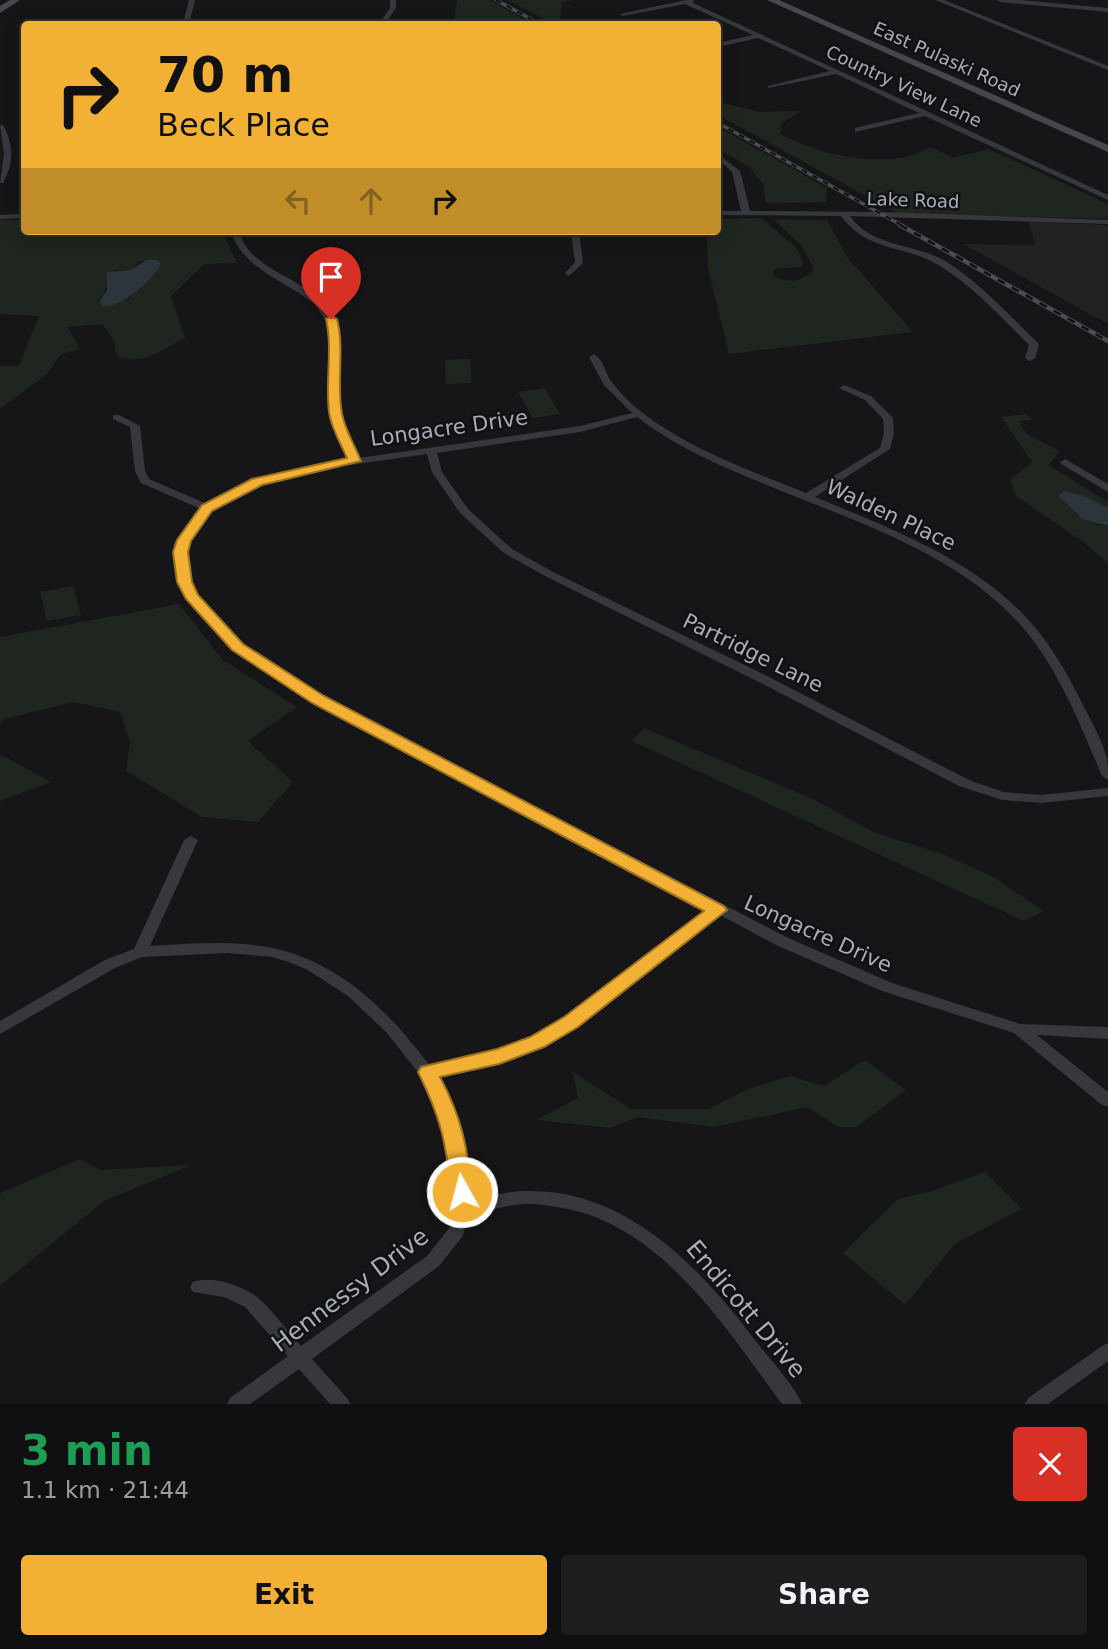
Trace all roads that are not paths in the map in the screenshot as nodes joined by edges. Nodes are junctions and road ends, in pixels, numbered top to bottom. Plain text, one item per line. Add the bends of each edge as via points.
1 (16, 0) edge
2 (192, 0) edge
3 (393, 0) edge
4 (696, 0) edge
5 (771, 0) edge
6 (960, 0) edge
7 (1000, 0) edge
8 (941, 1) edge
9 (687, 2) junction
10 (0, 10) edge
11 (1108, 10) edge
12 (623, 14) dead end
13 (187, 21) edge
14 (384, 21) edge
15 (759, 36) junction
16 (721, 44) edge
17 (1108, 68) edge
18 (837, 72) junction
19 (771, 87) dead end
20 (924, 114) junction
21 (0, 127) edge
22 (858, 130) dead end
23 (1108, 149) edge
24 (721, 158) edge
25 (0, 181) edge
26 (1108, 198) edge
27 (721, 213) edge
28 (746, 213) junction
29 (844, 214) junction
30 (21, 216) edge
31 (0, 217) edge
32 (1108, 222) edge
33 (235, 235) edge
34 (576, 235) edge
35 (569, 273) dead end
36 (594, 357) dead end
37 (1030, 358) dead end
38 (844, 388) dead end
39 (639, 414) junction
40 (116, 416) dead end
41 (431, 450) junction
42 (355, 461) junction
43 (1065, 461) dead end
44 (1108, 489) edge
45 (807, 497) junction
46 (207, 508) junction
47 (1108, 776) edge
48 (1108, 792) edge
49 (191, 841) dead end
50 (718, 910) junction
51 (140, 952) junction
52 (0, 1028) edge
53 (1020, 1029) junction
54 (1108, 1033) edge
55 (428, 1072) junction
56 (1108, 1101) edge
57 (464, 1210) junction
58 (200, 1287) dead end
59 (1108, 1351) edge
60 (301, 1357) junction
61 (236, 1404) edge
62 (341, 1404) edge
63 (793, 1404) edge
64 (1034, 1404) edge

1 - 10 main road
2 - 13 street
3 - 14 street
4 - 9 street
5 - 23 main road, East Pulaski Road
6 - 8 street
7 - 11 street
8 - 17 street
9 - 12 street
9 - 15 street, Country View Lane
15 - 16 street
15 - 18 street, Country View Lane
18 - 19 street
18 - 20 street, Country View Lane
20 - 22 street
20 - 26 street, Country View Lane
21 - 25 street via 9,158
24 - 28 street via 736,171
27 - 28 street, Lake Road
28 - 29 street, Lake Road
29 - 32 street, Lake Road
29 - 37 street via 856,232 928,256 967,283 1034,344
30 - 31 street
33 - 42 street via 243,252 309,293 331,319 336,416
34 - 35 street via 579,263
36 - 39 street, Walden Place via 610,387
38 - 45 street via 868,398 888,418 885,449
39 - 41 street, Longacre Drive via 580,429
39 - 45 street, Walden Place via 710,454
40 - 46 street via 135,426 145,481
41 - 42 street, Longacre Drive
41 - 48 street, Partridge Lane via 437,472 464,511 508,551 551,575 964,783 1002,796 1041,799
42 - 46 street, Longacre Drive via 257,482
43 - 44 street
45 - 47 street, Walden Place via 950,564 1000,597 1064,673
46 - 50 street, Longacre Drive via 184,540 185,582 191,596 237,647 318,699
49 - 51 street
50 - 53 street, Longacre Drive via 887,987
50 - 55 street via 571,1022 537,1042
51 - 52 street via 110,964
51 - 55 street via 251,951 313,965 349,989
53 - 54 street
53 - 56 street, Longacre Drive
55 - 57 street via 449,1113
57 - 60 street, Hennessy Drive via 454,1237 433,1261
57 - 63 street, Endicott Drive via 524,1197 564,1199 607,1211 656,1241 700,1286
58 - 60 street via 226,1290 251,1302
59 - 64 street
60 - 61 street, Hennessy Drive
60 - 62 street

